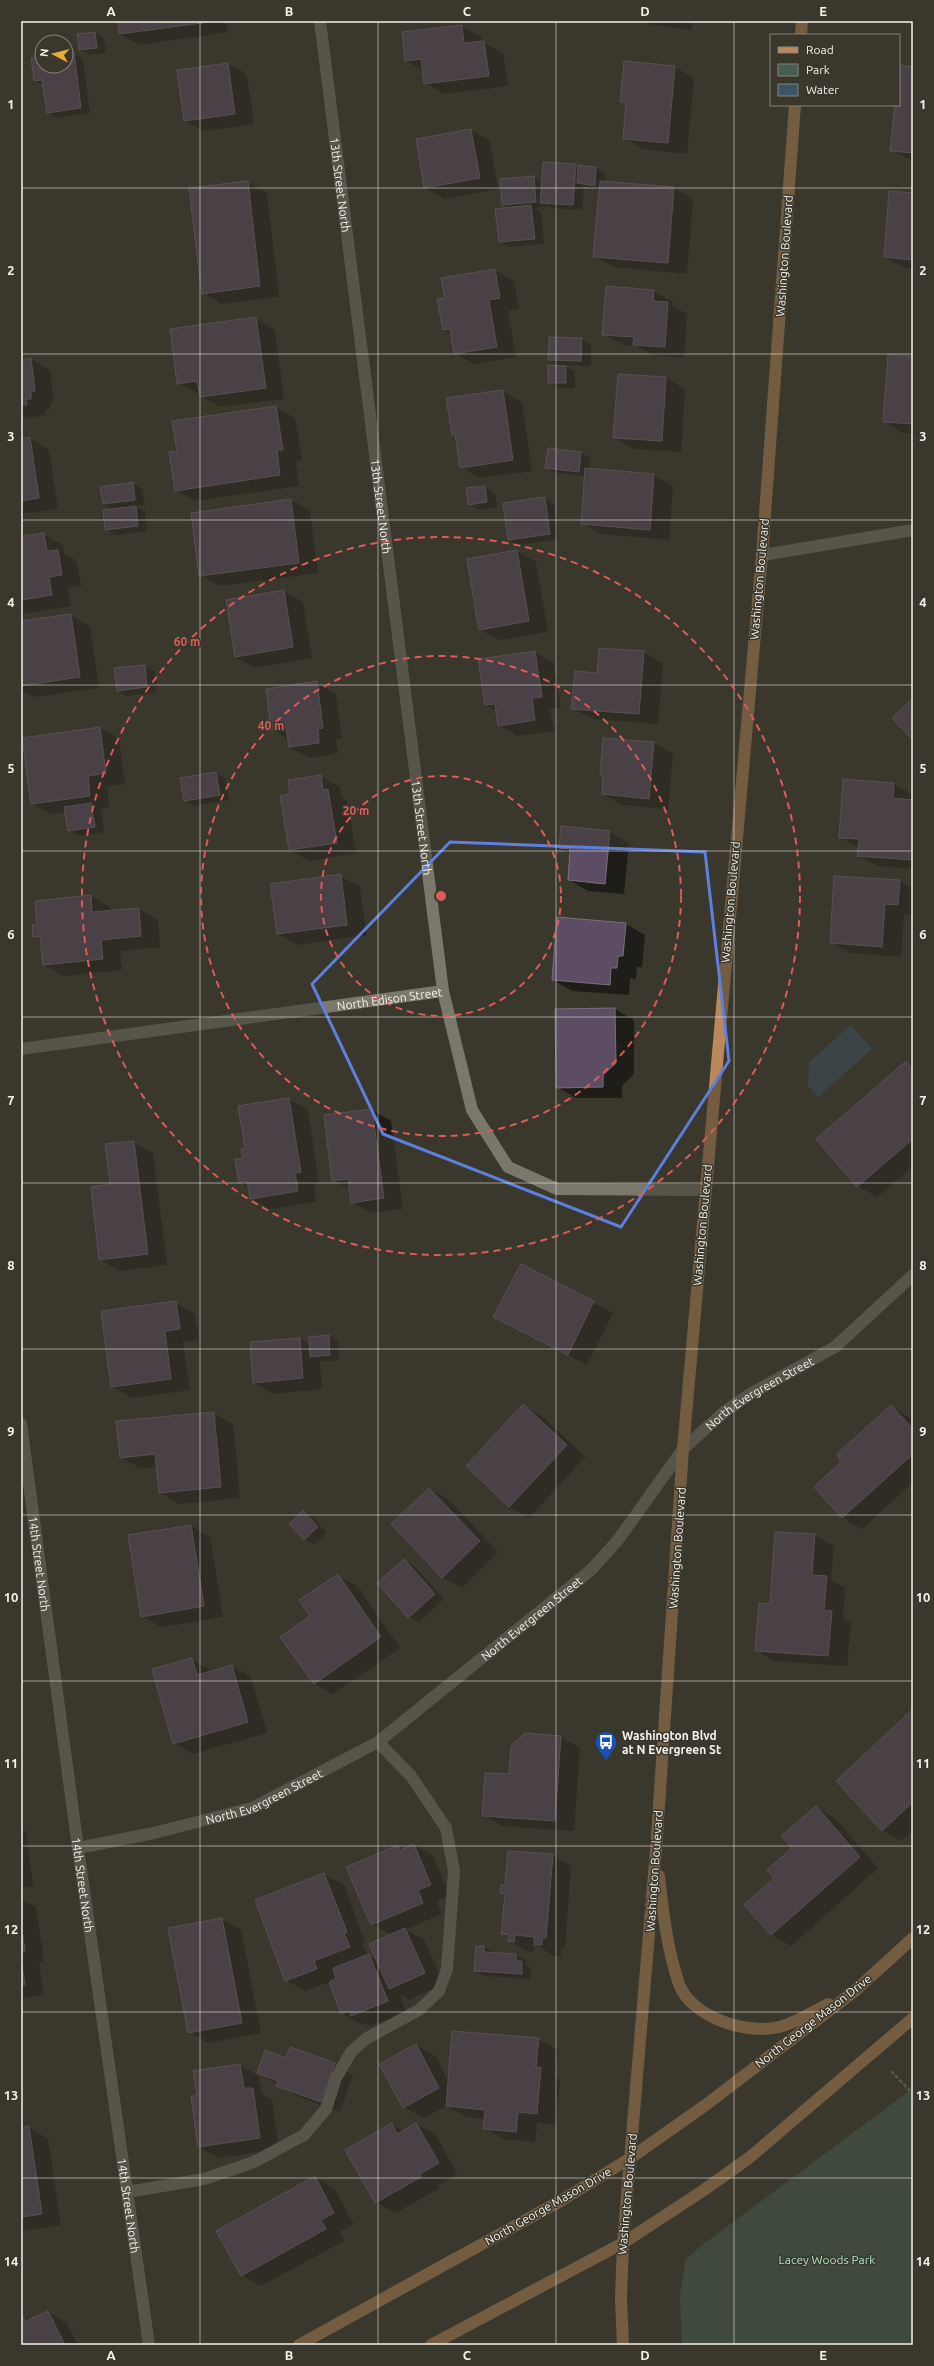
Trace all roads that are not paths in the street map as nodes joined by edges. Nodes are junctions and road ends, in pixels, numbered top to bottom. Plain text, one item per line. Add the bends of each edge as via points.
1 (320, 21) edge
2 (802, 21) edge
3 (801, 34) edge
4 (795, 106) edge
5 (913, 530) edge
6 (762, 555) junction
7 (443, 991) junction
8 (21, 1049) edge
9 (704, 1190) junction
10 (913, 1275) edge
11 (21, 1424) edge
12 (683, 1449) junction
13 (378, 1742) junction
14 (78, 1848) junction
15 (656, 1850) junction
16 (913, 1938) edge
17 (856, 1990) junction
18 (913, 2018) edge
19 (629, 2159) junction
20 (127, 2192) junction
21 (623, 2243) junction
22 (148, 2345) edge
23 (299, 2345) edge
24 (431, 2345) edge
25 (623, 2345) edge

1 - 7 street, 13th Street North
2 - 3 main road
4 - 6 main road, Washington Boulevard
5 - 6 street
6 - 9 main road, Washington Boulevard
7 - 8 street, North Edison Street
7 - 9 street, North Edison Street via 472,1110 508,1167 557,1189
9 - 12 main road, Washington Boulevard
10 - 12 street, North Evergreen Street via 835,1347 750,1394 724,1412
11 - 14 street, 14th Street North
12 - 13 street, North Evergreen Street via 618,1540 591,1570
12 - 15 main road, Washington Boulevard
13 - 14 street, North Evergreen Street via 252,1808 154,1834
13 - 20 street via 411,1776 446,1828 454,1871 447,1969 439,1991 419,2010 366,2038 351,2052 336,2078 326,2109 304,2135 254,2162 204,2179
14 - 20 street, 14th Street North
15 - 17 main road via 664,1926 679,1985 694,2005 704,2012 732,2025 751,2029 778,2027
15 - 19 main road, Washington Boulevard
16 - 17 main road, North George Mason Drive
17 - 19 main road, North George Mason Drive via 707,2104
18 - 21 main road via 749,2158
19 - 21 main road, Washington Boulevard
19 - 23 main road, North George Mason Drive via 562,2200
20 - 22 street, 14th Street North
21 - 24 main road
21 - 25 main road, Washington Boulevard

